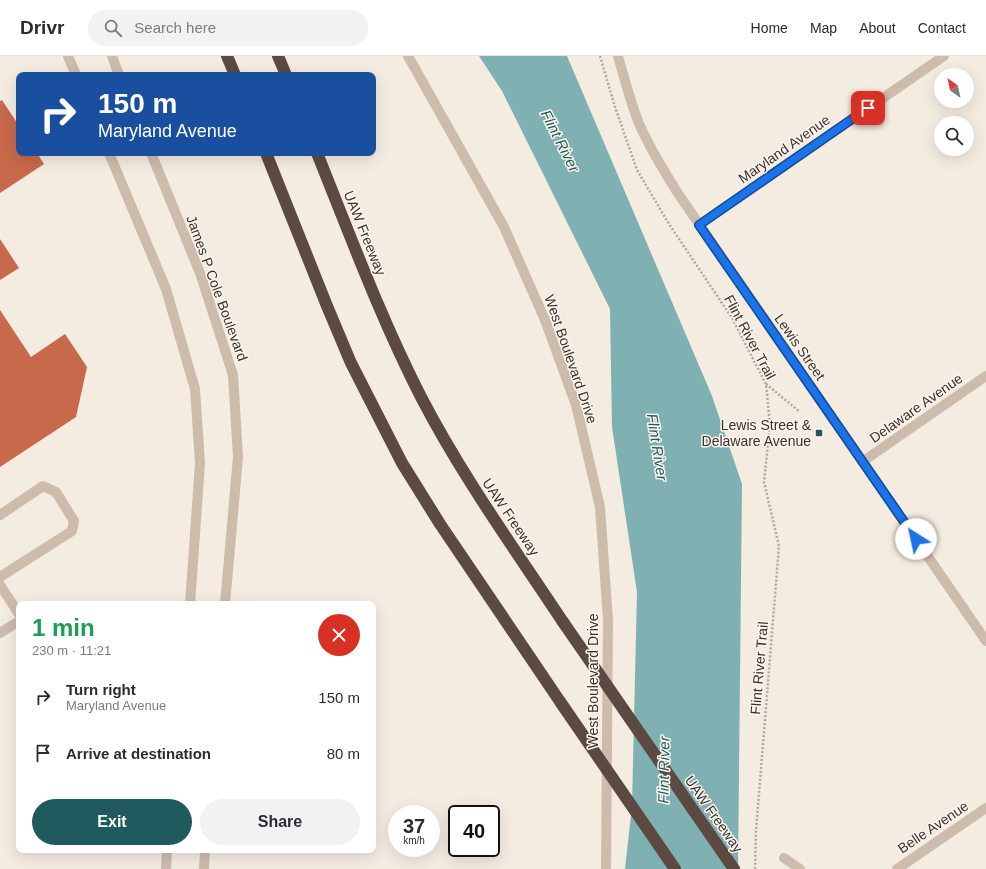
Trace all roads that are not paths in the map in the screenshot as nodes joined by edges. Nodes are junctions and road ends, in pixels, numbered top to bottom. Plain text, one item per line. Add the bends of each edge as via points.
1 (68, 56) edge
2 (112, 56) edge
3 (227, 56) edge
4 (278, 56) edge
5 (408, 56) edge
6 (618, 56) edge
7 (944, 56) edge
8 (75, 72) edge
9 (119, 72) edge
10 (234, 72) edge
11 (285, 72) edge
12 (110, 156) edge
13 (152, 156) edge
14 (267, 156) edge
15 (318, 156) edge
16 (699, 225) junction
17 (986, 376) edge
18 (862, 462) junction
19 (0, 516) edge
20 (0, 577) edge
21 (0, 585) edge
22 (190, 601) edge
23 (225, 601) edge
24 (16, 609) edge
25 (16, 623) edge
26 (0, 633) edge
27 (986, 641) edge
28 (986, 808) edge
29 (167, 853) edge
30 (205, 853) edge
31 (784, 858) dead end
32 (166, 869) edge
33 (204, 869) edge
34 (606, 869) edge
35 (675, 869) edge
36 (734, 869) edge
37 (800, 869) edge
38 (897, 869) edge

1 - 8 street
2 - 9 street
3 - 10 highway
4 - 11 highway
5 - 34 street, West Boulevard Drive via 504,226 545,320 576,405 600,507 607,612
6 - 16 street, Lewis Street via 638,122 655,157
7 - 16 street, Maryland Avenue
12 - 22 street via 166,290 195,389 200,463
13 - 23 street, James P Cole Boulevard via 200,272 233,375 238,457
14 - 35 highway, bridge via 351,363 402,463 440,524
15 - 36 highway, UAW Freeway, bridge via 398,349 421,397 469,480 563,622
16 - 18 street, Lewis Street
17 - 18 street, Delaware Avenue
18 - 27 street, Lewis Street
19 - 20 street via 43,486 56,492 74,521 72,531
21 - 24 street
25 - 26 street
28 - 38 street, Belle Avenue
29 - 32 street
30 - 33 street
31 - 37 street

